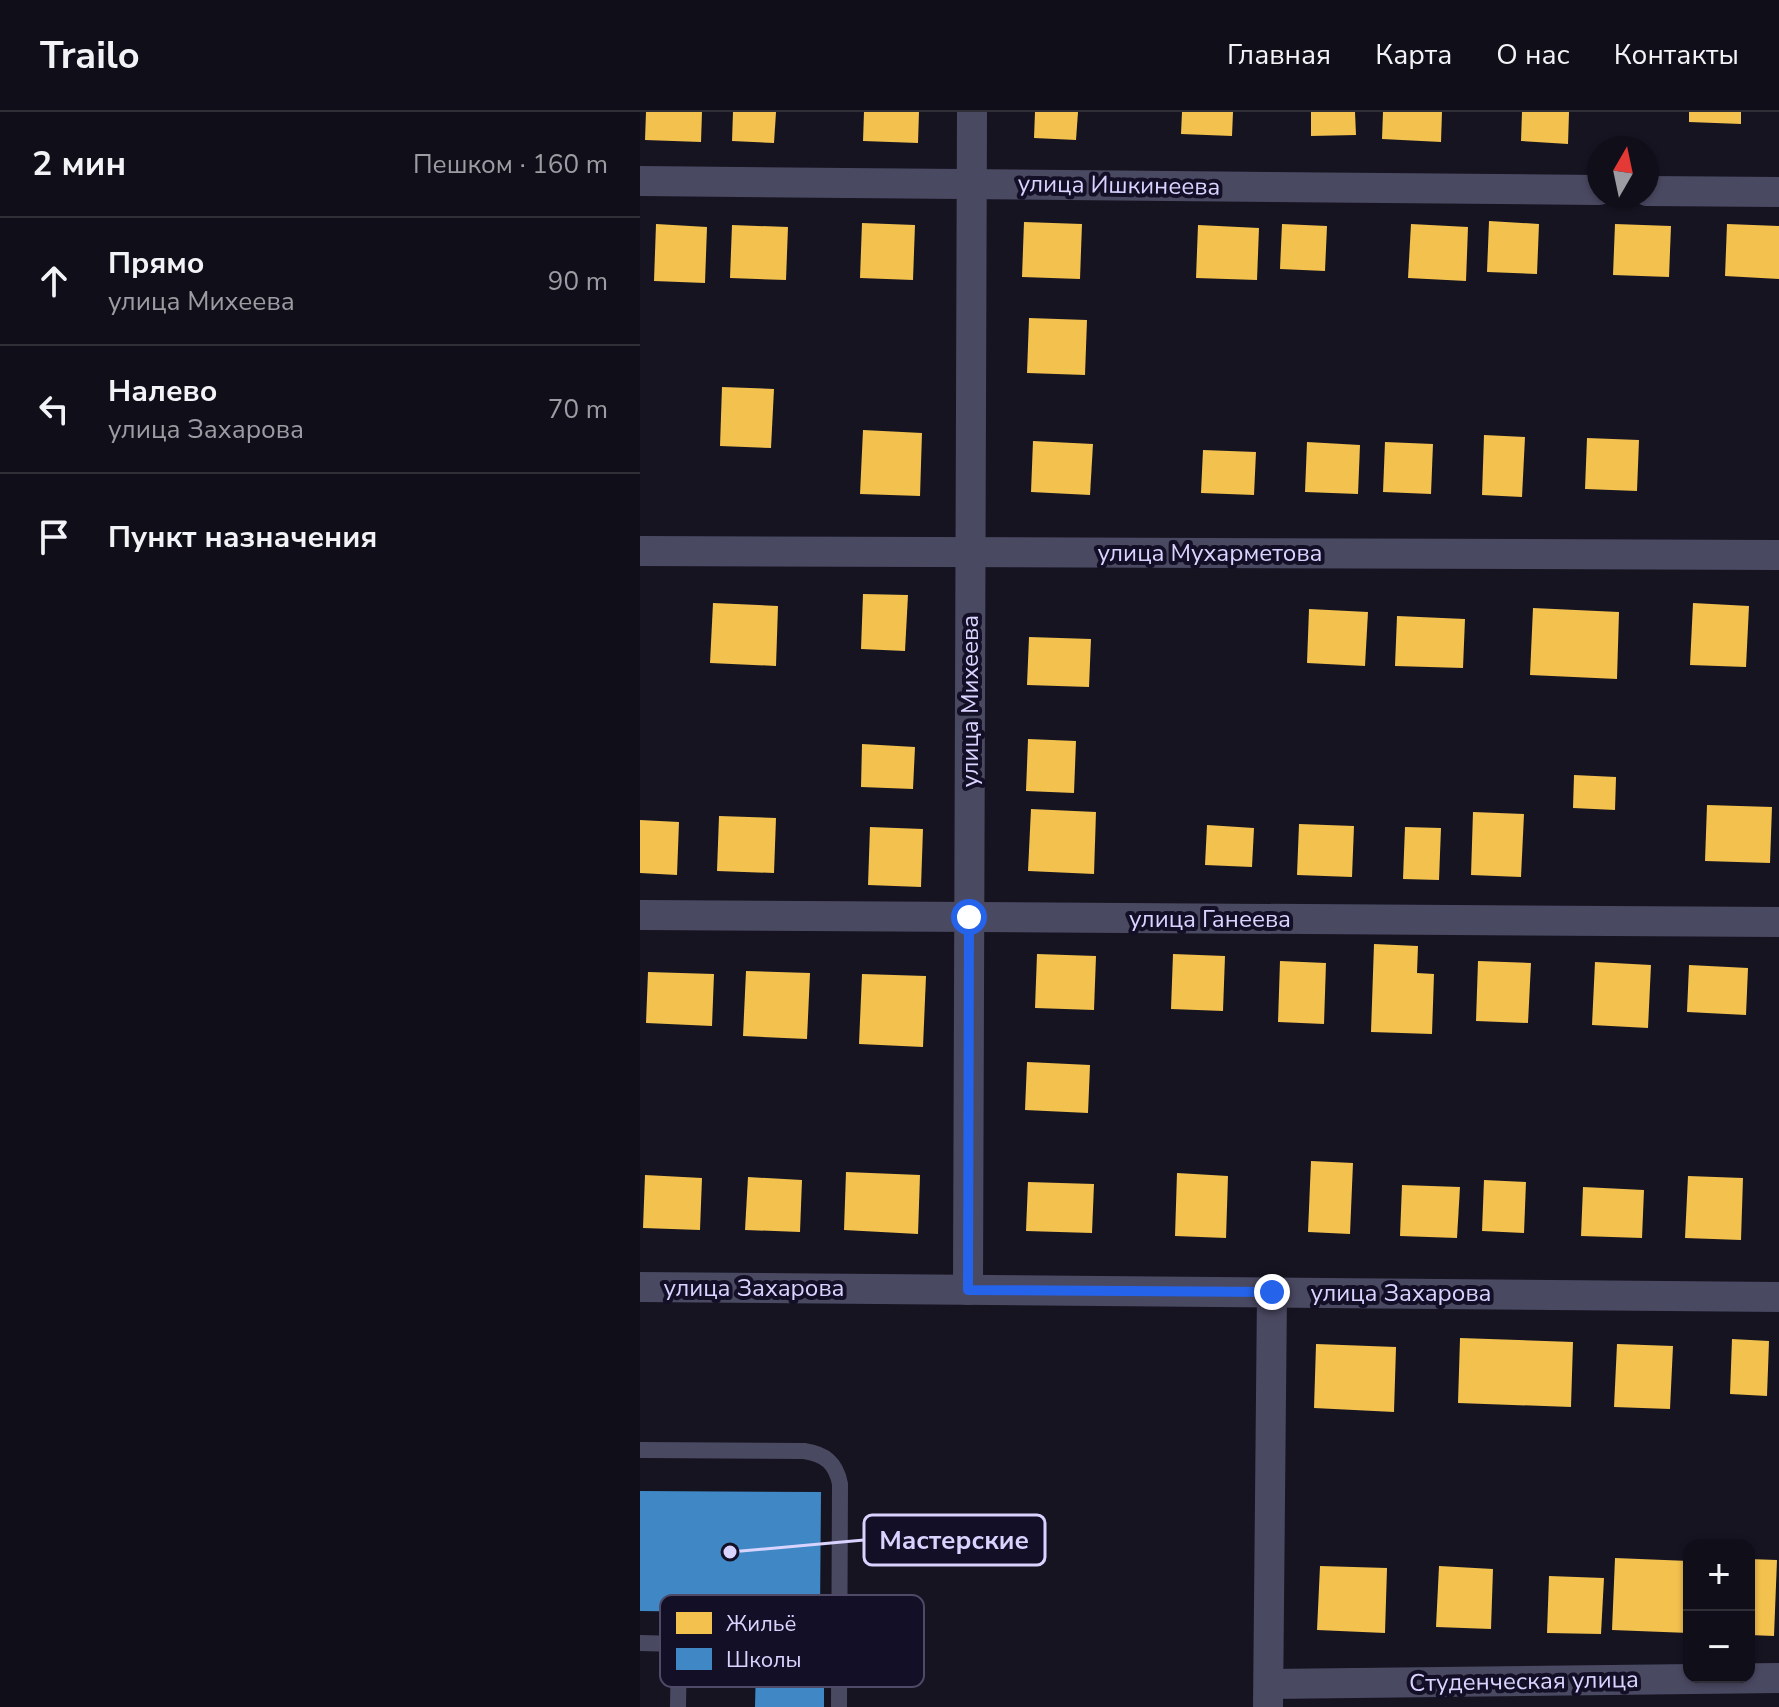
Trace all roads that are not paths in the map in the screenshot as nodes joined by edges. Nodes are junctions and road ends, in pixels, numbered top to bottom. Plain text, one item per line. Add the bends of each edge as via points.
1 (972, 112) edge
2 (640, 181) edge
3 (972, 184) junction
4 (1587, 190) edge
5 (1659, 191) edge
6 (1779, 192) edge
7 (640, 551) edge
8 (971, 552) junction
9 (1779, 555) edge
10 (640, 915) edge
11 (969, 917) junction
12 (1779, 922) edge
13 (640, 1287) edge
14 (968, 1290) junction
15 (1272, 1292) junction
16 (1779, 1297) edge
17 (640, 1450) edge
18 (839, 1595) edge
19 (640, 1643) edge
20 (660, 1644) edge
21 (1779, 1678) edge
22 (678, 1687) edge
23 (1268, 1696) edge
24 (678, 1707) edge

1 - 3 street, улица Михеева
2 - 3 street, улица Ишкинеева
3 - 4 street, улица Ишкинеева
3 - 8 street, улица Михеева
5 - 6 street
7 - 8 street, улица Мухарметова
8 - 9 street, улица Мухарметова
8 - 11 street, улица Михеева
10 - 11 street, улица Ганеева
11 - 12 street, улица Ганеева
11 - 14 street, улица Михеева
13 - 14 street, улица Захарова
14 - 15 street, улица Захарова
15 - 16 street, улица Захарова
15 - 23 street
17 - 18 lane via 804,1451 827,1458 840,1484
19 - 20 lane
21 - 23 street, Студенческая улица
22 - 24 lane

